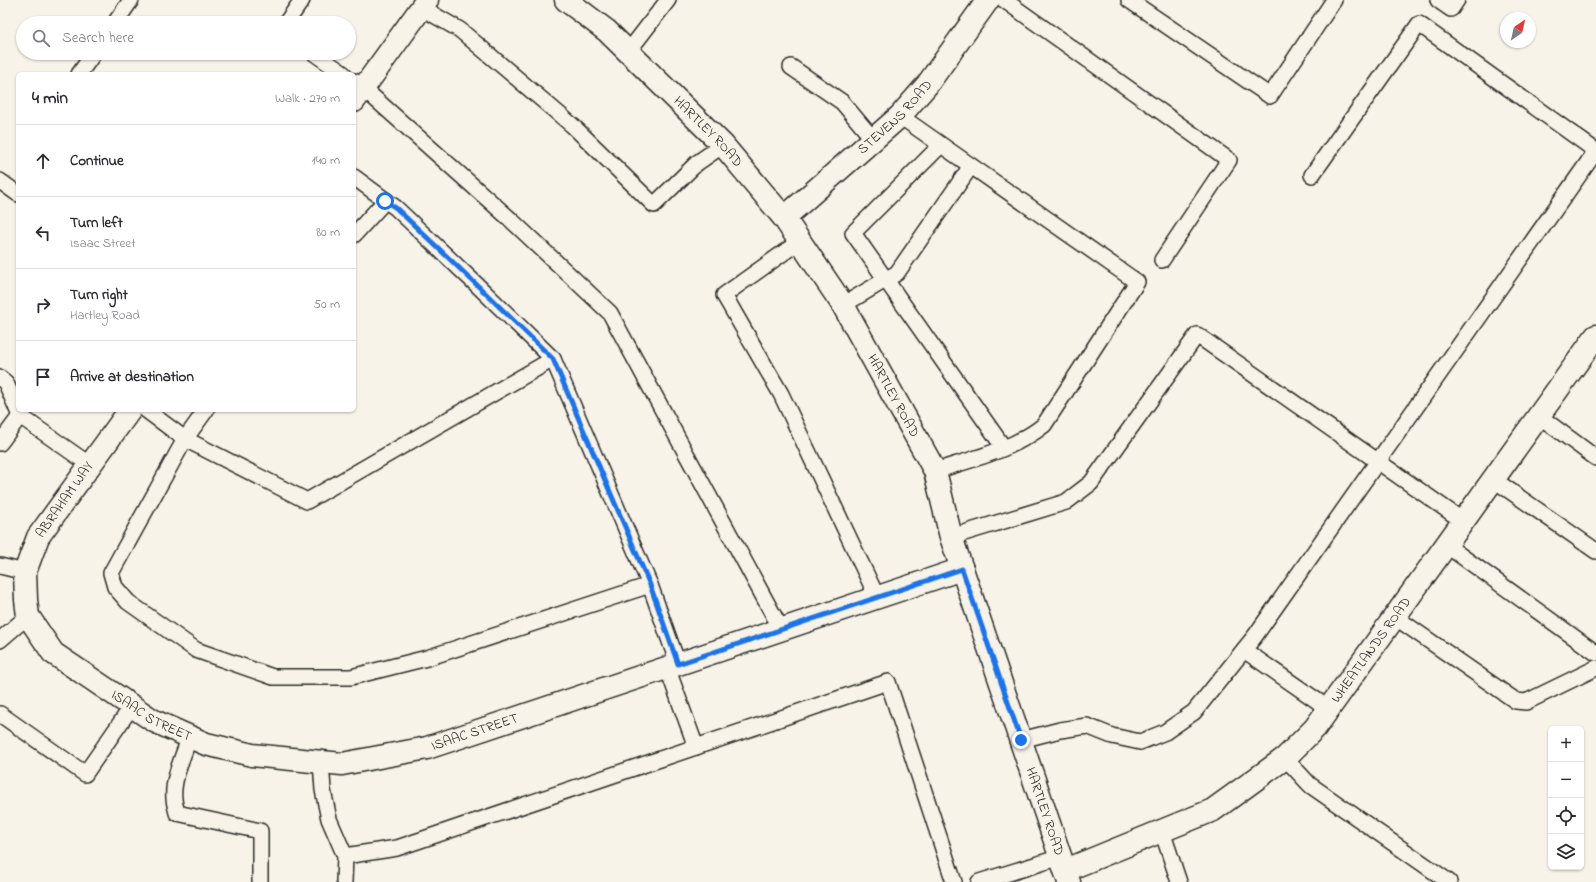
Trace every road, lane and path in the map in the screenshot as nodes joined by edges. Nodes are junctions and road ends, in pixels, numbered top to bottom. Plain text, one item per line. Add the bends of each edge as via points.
1 (131, 0) edge
2 (302, 0) edge
3 (566, 0) edge
4 (668, 0) edge
5 (988, 0) edge
6 (1004, 0) edge
7 (1129, 0) edge
8 (1334, 0) edge
9 (1438, 0) edge
10 (1457, 0) edge
11 (425, 4) edge
12 (119, 16) edge
13 (291, 16) edge
14 (628, 52) junction
15 (89, 60) edge
16 (324, 60) edge
17 (791, 67) dead end
18 (80, 72) edge
19 (341, 72) edge
20 (357, 90) edge
21 (900, 116) junction
22 (873, 139) junction
23 (941, 144) junction
24 (723, 145) junction
25 (1596, 151) edge
26 (971, 166) junction
27 (1312, 175) dead end
28 (356, 179) edge
29 (0, 181) edge
30 (16, 193) edge
31 (385, 201) junction
32 (784, 218) junction
33 (356, 233) edge
34 (800, 241) junction
35 (1162, 260) dead end
36 (885, 280) junction
37 (843, 304) junction
38 (1596, 336) edge
39 (553, 359) junction
40 (0, 378) edge
41 (16, 407) edge
42 (18, 412) edge
43 (129, 412) edge
44 (149, 412) edge
45 (205, 412) edge
46 (20, 416) junction
47 (1539, 416) junction
48 (185, 439) junction
49 (0, 443) edge
50 (1004, 448) junction
51 (1596, 458) edge
52 (1378, 462) junction
53 (90, 465) junction
54 (935, 471) junction
55 (1493, 480) junction
56 (1464, 521) junction
57 (951, 537) junction
58 (1446, 545) junction
59 (1596, 551) edge
60 (0, 566) edge
61 (962, 569) junction
62 (25, 572) junction
63 (650, 585) junction
64 (877, 597) junction
65 (27, 608) junction
66 (1395, 616) junction
67 (781, 629) junction
68 (0, 640) edge
69 (1244, 650) junction
70 (1596, 653) edge
71 (672, 666) junction
72 (1596, 668) edge
73 (132, 706) junction
74 (1329, 709) junction
75 (0, 714) edge
76 (190, 736) junction
77 (1021, 740) junction
78 (696, 747) junction
79 (1285, 758) junction
80 (321, 762) junction
81 (1162, 831) junction
82 (345, 856) junction
83 (1065, 870) edge
84 (260, 882) edge
85 (344, 882) edge
86 (954, 882) edge
87 (979, 882) edge
88 (1178, 882) edge
89 (1449, 882) edge

1 - 12 lane
2 - 13 lane
3 - 14 street, HARTLEY ROAD via 607,31
4 - 14 lane
5 - 21 street, STEVENS ROAD via 927,85
6 - 35 lane via 1230,160
7 - 8 lane via 1270,96
9 - 10 lane via 1451,9
11 - 20 street
11 - 24 lane via 460,30 573,126 654,205 697,163
14 - 24 street, HARTLEY ROAD
15 - 18 lane
16 - 19 lane
17 - 22 lane via 842,102
20 - 67 lane via 510,219 610,313
21 - 22 street, STEVENS ROAD
21 - 23 lane
22 - 32 street, STEVENS ROAD
23 - 26 lane
23 - 36 lane via 853,233
24 - 32 street, HARTLEY ROAD
25 - 27 lane via 1420,24
25 - 52 lane
26 - 36 lane via 897,273
26 - 50 lane via 1137,282 1044,425 1016,444
28 - 31 lane
29 - 30 lane
31 - 33 lane
31 - 39 lane via 396,208
32 - 34 street, HARTLEY ROAD
34 - 37 street, HARTLEY ROAD
34 - 64 lane via 724,295 781,394
36 - 37 lane
36 - 50 lane
37 - 54 street, HARTLEY ROAD
38 - 47 street, WHEATLANDS ROAD
39 - 48 lane via 307,501
39 - 63 lane
40 - 41 lane via 6,383
42 - 46 lane
43 - 53 street, ABRAHAM WAY
44 - 48 lane
45 - 48 lane
46 - 49 lane
46 - 53 lane
47 - 51 lane
47 - 55 street, WHEATLANDS ROAD
48 - 63 lane via 111,573 115,587 128,602 196,650 273,677 351,677 427,658
50 - 54 lane
52 - 56 lane
52 - 57 lane via 1197,335 1091,483 1066,502
52 - 69 lane
53 - 62 street, ABRAHAM WAY via 38,537
54 - 57 street, HARTLEY ROAD
55 - 56 street, WHEATLANDS ROAD
55 - 59 lane
56 - 58 street, WHEATLANDS ROAD
57 - 61 street, HARTLEY ROAD
58 - 66 street, WHEATLANDS ROAD
58 - 70 lane
60 - 62 lane
61 - 64 street, ISAAC STREET
61 - 77 street, HARTLEY ROAD
62 - 65 street, ABRAHAM WAY
63 - 71 lane
64 - 67 street, ISAAC STREET
65 - 68 lane
65 - 73 street, ISAAC STREET via 53,653
66 - 72 lane via 1516,701 1526,702
66 - 74 street, WHEATLANDS ROAD
67 - 71 street, ISAAC STREET
69 - 74 lane
69 - 77 lane via 1194,712 1165,732 1140,742 1112,736 1087,726
71 - 78 lane
71 - 80 street, ISAAC STREET via 427,748 342,764
73 - 75 lane via 85,774
73 - 76 street, ISAAC STREET via 154,721
74 - 79 street, WHEATLANDS ROAD via 1315,728
76 - 80 street, ISAAC STREET via 206,744 252,755
76 - 84 lane via 176,780 174,797 177,813 260,832
77 - 83 street, HARTLEY ROAD
78 - 82 lane via 396,848
78 - 86 lane via 888,682
79 - 81 street, WHEATLANDS ROAD via 1213,810
79 - 89 lane via 1310,785
80 - 82 lane via 329,819
81 - 83 street, WHEATLANDS ROAD
81 - 88 lane
82 - 85 lane
83 - 87 lane

